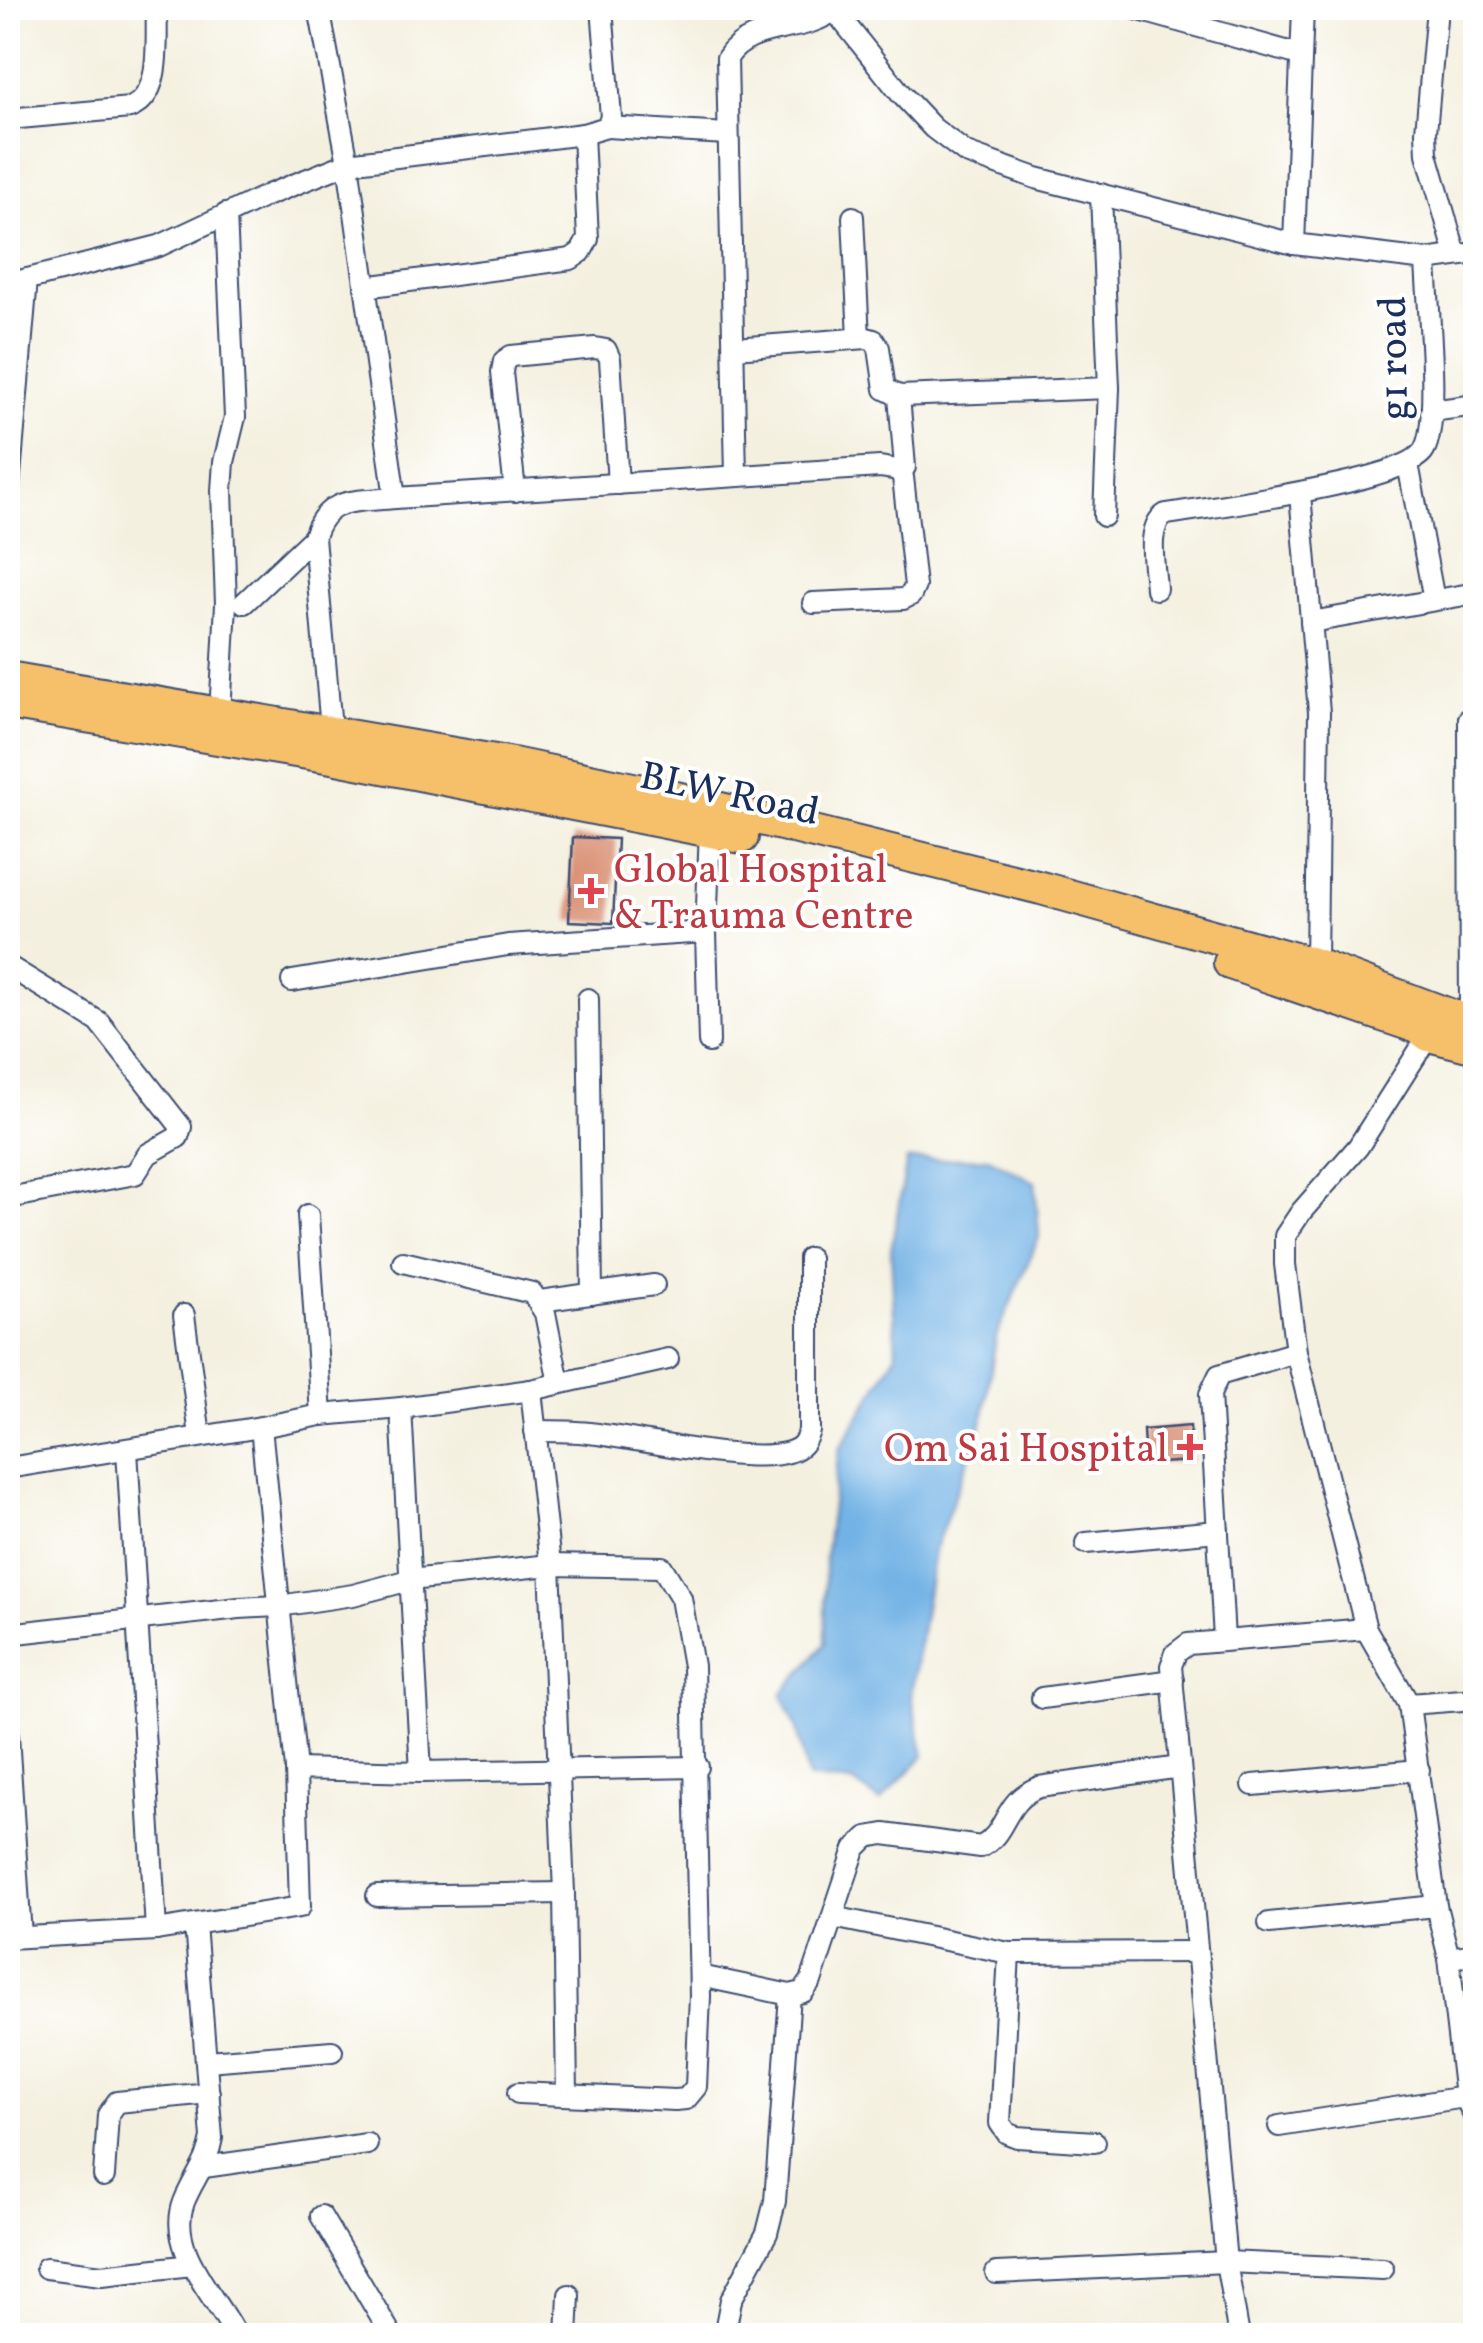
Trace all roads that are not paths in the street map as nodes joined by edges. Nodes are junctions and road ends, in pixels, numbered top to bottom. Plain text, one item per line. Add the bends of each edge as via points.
1 (157, 8) edge
2 (319, 8) edge
3 (602, 8) edge
4 (1132, 8) edge
5 (1304, 8) edge
6 (1437, 8) edge
7 (836, 9) edge
8 (1300, 55) junction
9 (8, 119) edge
10 (606, 127) junction
11 (583, 134) junction
12 (727, 134) junction
13 (348, 163) junction
14 (1101, 194) junction
15 (226, 214) junction
16 (852, 218) dead end
17 (1294, 244) junction
18 (1466, 254) edge
19 (1426, 260) junction
20 (17, 282) edge
21 (365, 287) junction
22 (859, 338) junction
23 (734, 348) junction
24 (1109, 388) junction
25 (899, 396) junction
26 (1476, 405) edge
27 (1432, 411) junction
28 (1408, 464) junction
29 (905, 467) dead end
30 (736, 476) junction
31 (618, 484) junction
32 (515, 491) junction
33 (1300, 494) junction
34 (8, 498) edge
35 (395, 498) junction
36 (1104, 516) dead end
37 (314, 537) junction
38 (1156, 589) dead end
39 (1476, 593) edge
40 (1434, 600) junction
41 (244, 603) dead end
42 (812, 603) dead end
43 (1311, 622) junction
44 (8, 678) edge
45 (8, 703) edge
46 (220, 714) junction
47 (1469, 719) dead end
48 (332, 746) junction
49 (710, 830) junction
50 (706, 932) junction
51 (8, 966) edge
52 (1331, 979) junction
53 (292, 981) dead end
54 (588, 999) dead end
55 (1474, 1032) edge
56 (1429, 1035) junction
57 (709, 1042) dead end
58 (8, 1198) edge
59 (308, 1214) dead end
60 (809, 1258) dead end
61 (403, 1262) dead end
62 (654, 1285) dead end
63 (592, 1294) junction
64 (540, 1301) junction
65 (184, 1315) dead end
66 (1296, 1352) junction
67 (668, 1359) dead end
68 (559, 1384) junction
69 (530, 1390) junction
70 (401, 1408) junction
71 (320, 1414) junction
72 (261, 1428) junction
73 (535, 1431) junction
74 (200, 1436) junction
75 (127, 1450) junction
76 (8, 1468) edge
77 (1218, 1531) junction
78 (1086, 1543) dead end
79 (550, 1565) junction
80 (410, 1580) junction
81 (279, 1606) junction
82 (139, 1618) junction
83 (1366, 1629) junction
84 (8, 1634) edge
85 (1224, 1639) junction
86 (1172, 1680) junction
87 (1042, 1698) dead end
88 (1476, 1699) edge
89 (1409, 1704) junction
90 (8, 1735) edge
91 (698, 1767) junction
92 (1180, 1767) junction
93 (296, 1769) junction
94 (559, 1770) junction
95 (1419, 1770) junction
96 (421, 1772) junction
97 (1253, 1785) dead end
98 (564, 1893) junction
99 (376, 1896) dead end
100 (1436, 1906) junction
101 (833, 1917) junction
102 (1269, 1923) dead end
103 (195, 1924) junction
104 (156, 1930) junction
105 (14, 1937) edge
106 (1196, 1952) junction
107 (1009, 1953) junction
108 (1476, 1954) edge
109 (1449, 1958) junction
110 (700, 1976) junction
111 (790, 1995) junction
112 (332, 2051) dead end
113 (207, 2061) junction
114 (209, 2093) junction
115 (518, 2093) dead end
116 (567, 2095) junction
117 (1465, 2097) junction
118 (1476, 2120) edge
119 (1280, 2126) dead end
120 (1095, 2142) dead end
121 (367, 2144) dead end
122 (204, 2167) junction
123 (104, 2176) dead end
124 (321, 2216) dead end
125 (1226, 2262) junction
126 (192, 2265) junction
127 (46, 2268) dead end
128 (1382, 2269) dead end
129 (996, 2273) dead end
130 (570, 2296) dead end
131 (236, 2336) edge
132 (392, 2336) edge
133 (567, 2336) edge
134 (724, 2336) edge
135 (1239, 2336) edge

1 - 9 street via 153,76 140,104
2 - 13 street
3 - 10 street via 611,116
4 - 8 street
5 - 8 street
6 - 18 street via 1427,154
7 - 12 street via 735,46 728,58
7 - 14 street, g1 road via 900,94 966,152
8 - 17 street
10 - 11 street
10 - 12 street
11 - 13 street
11 - 21 street via 588,240 581,252 571,259
12 - 23 street
13 - 15 street
13 - 21 street
14 - 17 street, g1 road
14 - 24 street
15 - 20 street via 159,246
15 - 46 street via 234,417 222,490 226,604
16 - 22 street
17 - 19 street, g1 road
18 - 19 street
19 - 27 street, g1 road
20 - 34 street
21 - 35 street
22 - 23 street
22 - 25 street via 874,340 886,389
23 - 30 street
24 - 25 street
24 - 36 street
25 - 29 street
26 - 27 street
27 - 28 street, g1 road via 1425,448
28 - 33 street, g1 road
28 - 40 street
30 - 31 street
30 - 42 street via 880,467 903,477 912,594
31 - 32 street
31 - 32 street via 610,359 595,348 504,361
32 - 35 street
33 - 38 street, g1 road via 1158,518
33 - 43 street
35 - 37 street via 338,504 326,511
37 - 41 street
37 - 48 street
39 - 40 street
40 - 43 street
43 - 52 street
44 - 46 main road
45 - 48 main road, BLW Road
46 - 48 main road
47 - 55 street
48 - 49 main road, BLW Road
48 - 52 main road via 513,764 676,798 1041,888
49 - 50 street
49 - 52 main road, BLW Road via 992,895 1221,960
50 - 53 street via 508,945
50 - 57 street
51 - 58 street via 99,1022 182,1126 134,1174
52 - 55 main road
52 - 56 main road, BLW Road
54 - 63 street
55 - 56 main road, BLW Road
56 - 66 street via 1358,1147 1285,1236
59 - 71 street
60 - 73 street via 809,1431 793,1451 716,1451
61 - 64 street via 532,1293
62 - 63 street
63 - 64 street
64 - 68 street
65 - 74 street
66 - 77 street via 1219,1375 1213,1384
66 - 83 street
67 - 68 street
68 - 69 street
69 - 70 street
69 - 73 street
70 - 71 street
70 - 80 street
71 - 72 street
72 - 74 street
72 - 81 street
73 - 79 street
74 - 75 street
75 - 76 street
75 - 82 street
77 - 78 street
77 - 85 street
79 - 80 street
79 - 91 street via 651,1566 668,1574 681,1598 693,1666
79 - 94 street
80 - 81 street
80 - 96 street
81 - 82 street
81 - 93 street
82 - 84 street
82 - 104 street
83 - 85 street
83 - 89 street
85 - 86 street via 1188,1644 1176,1653
86 - 87 street
86 - 92 street
88 - 89 street
89 - 95 street
90 - 105 street
91 - 94 street
91 - 110 street
92 - 101 street via 1039,1787 1022,1794 992,1842 981,1848 867,1837 855,1849
92 - 106 street
93 - 96 street
93 - 103 street via 300,1907
94 - 96 street
94 - 98 street
95 - 97 street
95 - 100 street
98 - 99 street
98 - 116 street
100 - 102 street
100 - 109 street
101 - 107 street
101 - 111 street via 811,1981
103 - 104 street
103 - 113 street
104 - 105 street
106 - 107 street
106 - 125 street
107 - 120 street via 1000,2123 1016,2137
108 - 109 street
109 - 117 street
110 - 111 street
110 - 116 street via 692,2095
111 - 134 street via 774,2201 766,2233 731,2300
112 - 113 street
113 - 114 street
114 - 122 street via 212,2138
114 - 123 street via 117,2102 108,2114
115 - 116 street
117 - 118 street
117 - 119 street
121 - 122 street
122 - 126 street via 181,2220
124 - 132 street
125 - 128 street
125 - 129 street
125 - 135 street
126 - 127 street via 102,2275
126 - 131 street
130 - 133 street

